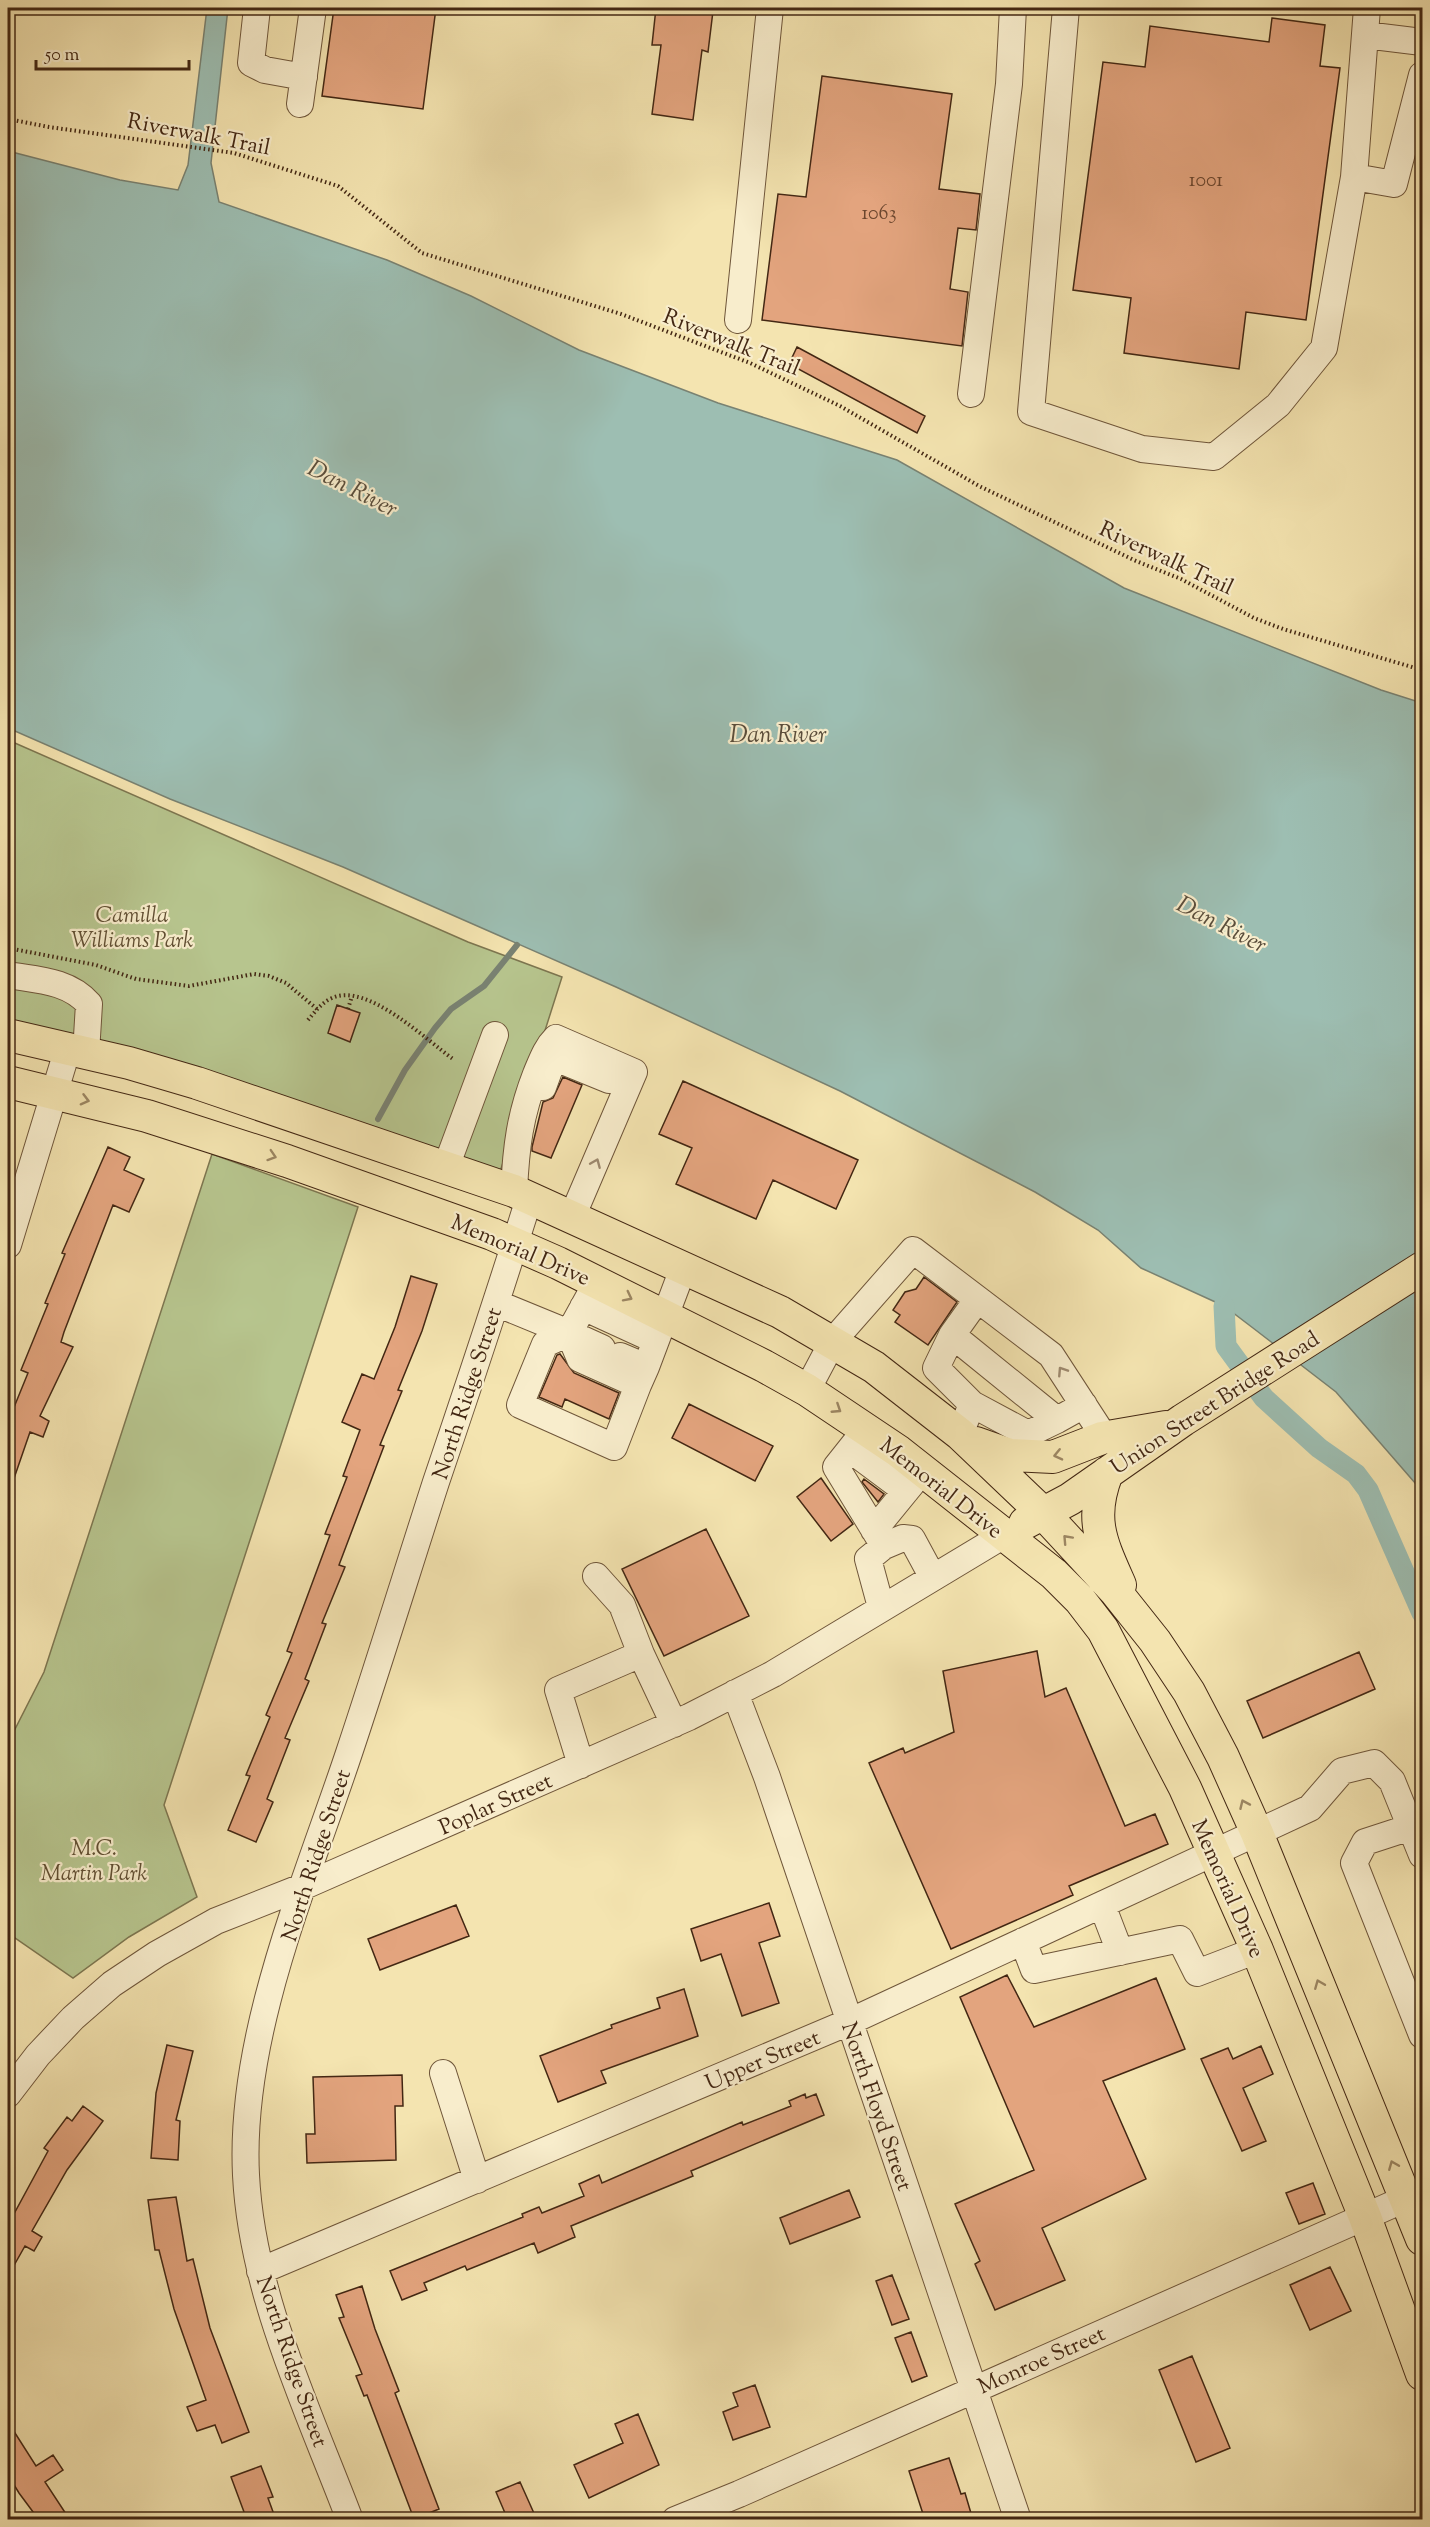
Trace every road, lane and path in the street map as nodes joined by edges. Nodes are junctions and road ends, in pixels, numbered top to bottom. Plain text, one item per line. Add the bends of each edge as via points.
1 (257, 8) edge
2 (313, 8) edge
3 (770, 8) edge
4 (1013, 8) edge
5 (1066, 8) edge
6 (1367, 8) edge
7 (1365, 36) junction
8 (1422, 42) edge
9 (1422, 75) edge
10 (304, 77) junction
11 (300, 104) dead end
12 (8, 118) edge
13 (1354, 177) junction
14 (738, 320) dead end
15 (971, 394) dead end
16 (1422, 670) edge
17 (8, 948) edge
18 (8, 975) edge
19 (352, 996) junction
20 (317, 1009) junction
21 (348, 1009) dead end
22 (308, 1020) dead end
23 (8, 1035) edge
24 (495, 1035) dead end
25 (77, 1050) junction
26 (453, 1059) dead end
27 (8, 1082) edge
28 (55, 1092) junction
29 (446, 1167) junction
30 (522, 1195) junction
31 (572, 1217) junction
32 (515, 1244) junction
33 (8, 1245) edge
34 (684, 1266) junction
35 (1422, 1268) edge
36 (590, 1295) junction
37 (977, 1300) junction
38 (496, 1304) junction
39 (659, 1328) junction
40 (569, 1333) junction
41 (952, 1335) junction
42 (833, 1341) junction
43 (642, 1376) junction
44 (807, 1390) junction
45 (972, 1404) junction
46 (1084, 1406) junction
47 (1056, 1420) junction
48 (1179, 1422) junction
49 (962, 1436) junction
50 (1105, 1438) junction
51 (859, 1439) junction
52 (1107, 1473) junction
53 (914, 1480) junction
54 (1043, 1513) junction
55 (1004, 1535) junction
56 (879, 1538) junction
57 (596, 1576) dead end
58 (932, 1576) junction
59 (881, 1607) junction
60 (1131, 1611) junction
61 (641, 1654) junction
62 (735, 1693) junction
63 (674, 1724) junction
64 (581, 1766) junction
65 (1411, 1827) junction
66 (1257, 1833) junction
67 (1215, 1852) junction
68 (1422, 1855) edge
69 (302, 1887) junction
70 (1102, 1905) junction
71 (1023, 1941) junction
72 (1257, 1950) junction
73 (1120, 1952) junction
74 (849, 2022) junction
75 (1422, 2035) edge
76 (443, 2073) dead end
77 (8, 2094) edge
78 (477, 2180) junction
79 (1407, 2198) junction
80 (1365, 2217) junction
81 (1422, 2239) edge
82 (260, 2271) junction
83 (1422, 2374) edge
84 (974, 2389) junction
85 (350, 2520) edge
86 (675, 2520) edge
87 (1018, 2520) edge

1 - 10 street via 251,63 265,70
2 - 10 street
3 - 14 street
4 - 15 street via 1009,84
5 - 13 street via 1031,412 1142,449 1214,457 1278,405 1324,348
6 - 7 street
7 - 8 street
7 - 13 street
9 - 13 street via 1394,184
10 - 11 street
12 - 16 path, Riverwalk Trail via 234,153 338,186 422,253 621,314 768,371 840,406 979,486 1181,579 1266,623
17 - 20 path via 96,965 136,979 189,987 254,974 269,976 286,983
18 - 25 street via 60,984 81,995 88,1004
19 - 20 path via 331,998
19 - 21 path
19 - 26 path via 373,1001
20 - 22 path
23 - 25 main road, Memorial Drive
24 - 29 street
25 - 28 street
25 - 29 main road, Memorial Drive via 264,1104
27 - 28 main road, Memorial Drive
28 -> 32 main road, Memorial Drive via 147,1116 287,1161
28 - 33 street
29 - 30 main road, Memorial Drive
30 - 31 main road, Memorial Drive
31 -> 30 street, North Ridge Street via 634,1072 556,1038 544,1053 517,1138
30 - 32 street, North Ridge Street
31 - 34 main road, Memorial Drive
32 - 36 main road, Memorial Drive
32 - 38 street, North Ridge Street
34 - 39 street
34 - 42 main road, Memorial Drive
35 - 48 main road, Union Street Bridge Road
36 - 39 main road, Memorial Drive
36 - 40 street
37 - 41 street
37 - 42 street via 912,1250
46 -> 37 street via 1052,1355
38 - 40 street
38 - 69 street, North Ridge Street
39 - 43 street
39 - 44 main road, Memorial Drive
40 - 43 street via 611,1352
40 - 43 street via 580,1359
40 - 43 street via 545,1344 520,1405 614,1447
41 - 45 street via 936,1368
41 - 47 street
42 - 44 street
42 - 49 main road, Memorial Drive via 874,1367
44 -> 51 main road, Memorial Drive
45 - 47 street via 1028,1434
45 - 49 street
46 - 47 street
46 - 50 street
48 - 50 main road
48 - 52 main road, Union Street Bridge Road
50 -> 49 main road via 1053,1457 1030,1458 1010,1455
49 - 54 main road, Memorial Drive
51 - 53 main road, Memorial Drive
51 - 56 street via 836,1467
52 - 54 main road, Union Street Bridge Road
52 - 60 main road via 1098,1496 1100,1539
53 - 55 main road, Memorial Drive
53 - 56 street
54 - 55 main road, Union Street Bridge Road
60 -> 54 main road, Memorial Drive
55 - 58 street, Poplar Street
55 - 67 main road, Memorial Drive via 1054,1574 1103,1630
56 - 58 street via 912,1539
56 - 59 street via 868,1559
57 - 61 street via 622,1605
58 - 59 street, Poplar Street
59 - 62 street, Poplar Street
66 -> 60 main road, Memorial Drive via 1189,1692
61 - 63 street
61 - 64 street via 558,1690
62 - 63 street, Poplar Street
62 - 74 street, North Floyd Street
63 - 64 street, Poplar Street
64 - 69 street, Poplar Street
65 - 66 street, Upper Street via 1392,1781 1374,1763 1342,1771 1310,1808
65 - 68 street
65 - 75 street via 1365,1842 1353,1863
66 - 67 street, Upper Street
79 -> 66 main road, Memorial Drive
67 - 70 street, Upper Street
67 - 72 main road, Memorial Drive
69 - 77 street, Poplar Street via 216,1921 112,1984 73,2018
69 - 82 street, North Ridge Street via 260,2030 250,2082 246,2177
70 - 71 street, Upper Street
70 - 73 street
71 - 73 street via 1034,1970
71 - 74 street, Upper Street
72 - 73 street via 1197,1973 1180,1939
72 - 80 main road, Memorial Drive
74 - 78 street, Upper Street
74 - 84 street, North Floyd Street
76 - 78 street
78 - 82 street, Upper Street
79 - 80 street, Monroe Street
79 - 81 main road, Memorial Drive
80 - 83 main road, Memorial Drive
80 - 84 street, Monroe Street
82 - 85 street, North Ridge Street via 275,2324
84 - 86 street, Monroe Street
84 - 87 street, North Floyd Street

